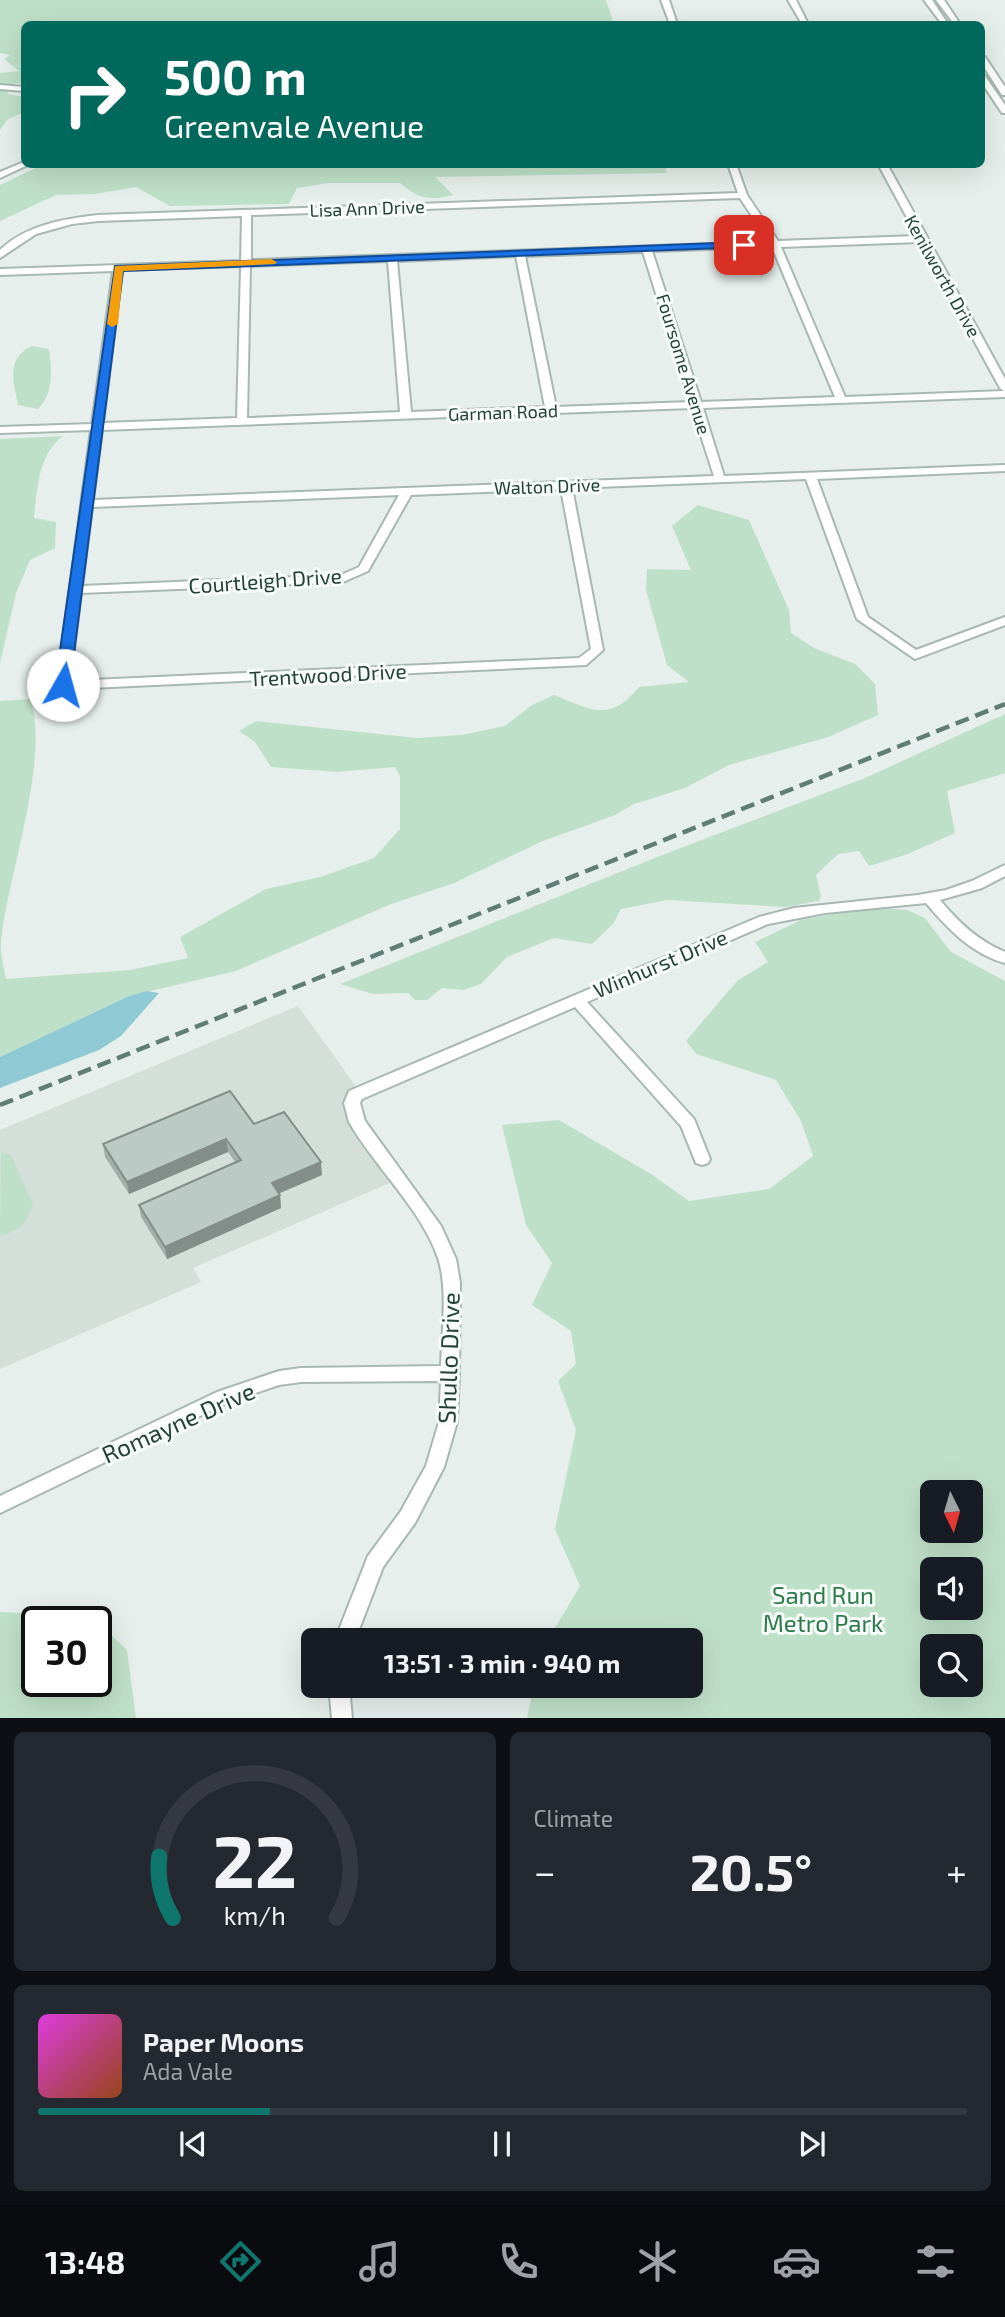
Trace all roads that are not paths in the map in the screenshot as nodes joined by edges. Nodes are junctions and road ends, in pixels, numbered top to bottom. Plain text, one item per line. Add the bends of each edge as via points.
1 (664, 0) edge
2 (792, 0) edge
3 (930, 3) edge
4 (942, 3) edge
5 (673, 21) edge
6 (803, 21) edge
7 (943, 21) edge
8 (955, 21) edge
9 (1001, 69) dead end
10 (986, 70) edge
11 (985, 82) edge
12 (0, 87) edge
13 (21, 89) edge
14 (1005, 93) edge
15 (1005, 111) edge
16 (21, 166) edge
17 (733, 168) edge
18 (884, 168) edge
19 (0, 175) edge
20 (743, 195) junction
21 (247, 212) junction
22 (921, 239) junction
23 (775, 244) junction
24 (647, 249) junction
25 (520, 253) junction
26 (0, 255) edge
27 (392, 258) junction
28 (246, 263) junction
29 (118, 268) junction
30 (0, 272) edge
31 (1005, 388) edge
32 (1005, 394) edge
33 (841, 400) junction
34 (697, 406) junction
35 (551, 410) junction
36 (406, 415) junction
37 (242, 422) junction
38 (99, 428) junction
39 (0, 430) edge
40 (1005, 468) edge
41 (810, 476) junction
42 (720, 479) junction
43 (566, 485) junction
44 (407, 491) junction
45 (89, 504) junction
46 (76, 590) junction
47 (1005, 621) edge
48 (63, 685) junction
49 (61, 700) dead end
50 (1005, 870) edge
51 (931, 899) junction
52 (1005, 958) edge
53 (576, 999) junction
54 (357, 1122) joint
55 (702, 1159) dead end
56 (450, 1373) junction
57 (0, 1505) edge
58 (350, 1628) edge
59 (341, 1698) edge
60 (342, 1718) edge

1 - 5 street
2 - 6 street
3 - 4 street
3 - 7 street
4 - 8 street
9 - 10 street
10 - 14 street
11 - 15 street
12 - 13 street
16 - 19 street
17 - 20 street
18 - 22 street, Kenilworth Drive
20 - 21 street, Lisa Ann Drive
20 - 23 street
21 - 26 street, Lisa Ann Drive via 76,220 26,235
21 - 28 street
22 - 23 street
22 - 31 street, Kenilworth Drive
23 - 24 street
23 - 33 street
24 - 25 street
24 - 34 street, Foursome Avenue
25 - 27 street
25 - 35 street
27 - 28 street
27 - 36 street
28 - 29 street
28 - 37 street
29 - 30 street
29 - 38 street
32 - 33 street, Garman Road
33 - 34 street, Garman Road
34 - 35 street, Garman Road
34 - 42 street, Foursome Avenue
35 - 36 street, Garman Road
36 - 37 street, Garman Road
37 - 38 street, Garman Road
38 - 39 street, Garman Road
38 - 45 street
40 - 41 street, Walton Drive
41 - 42 street, Walton Drive
41 - 47 street via 863,620 915,655
42 - 43 street, Walton Drive
43 - 44 street, Walton Drive
43 - 48 street, Trentwood Drive via 597,650 592,657 568,663
44 - 45 street, Walton Drive
44 - 46 street, Courtleigh Drive via 364,569 343,578
45 - 46 street
46 - 48 street
48 - 49 street
50 - 51 street, Winhurst Drive via 968,889
51 - 52 street via 966,937
51 - 53 street, Winhurst Drive via 825,906 780,915
53 - 54 street, Winhurst Drive via 355,1095 352,1103
53 - 55 street via 688,1123
54 - 56 street, Shullo Drive via 435,1231 447,1259
56 - 57 street, Romayne Drive via 279,1378 223,1397
56 - 58 street, Shullo Drive via 448,1422 435,1467 408,1517 375,1562
59 - 60 street

